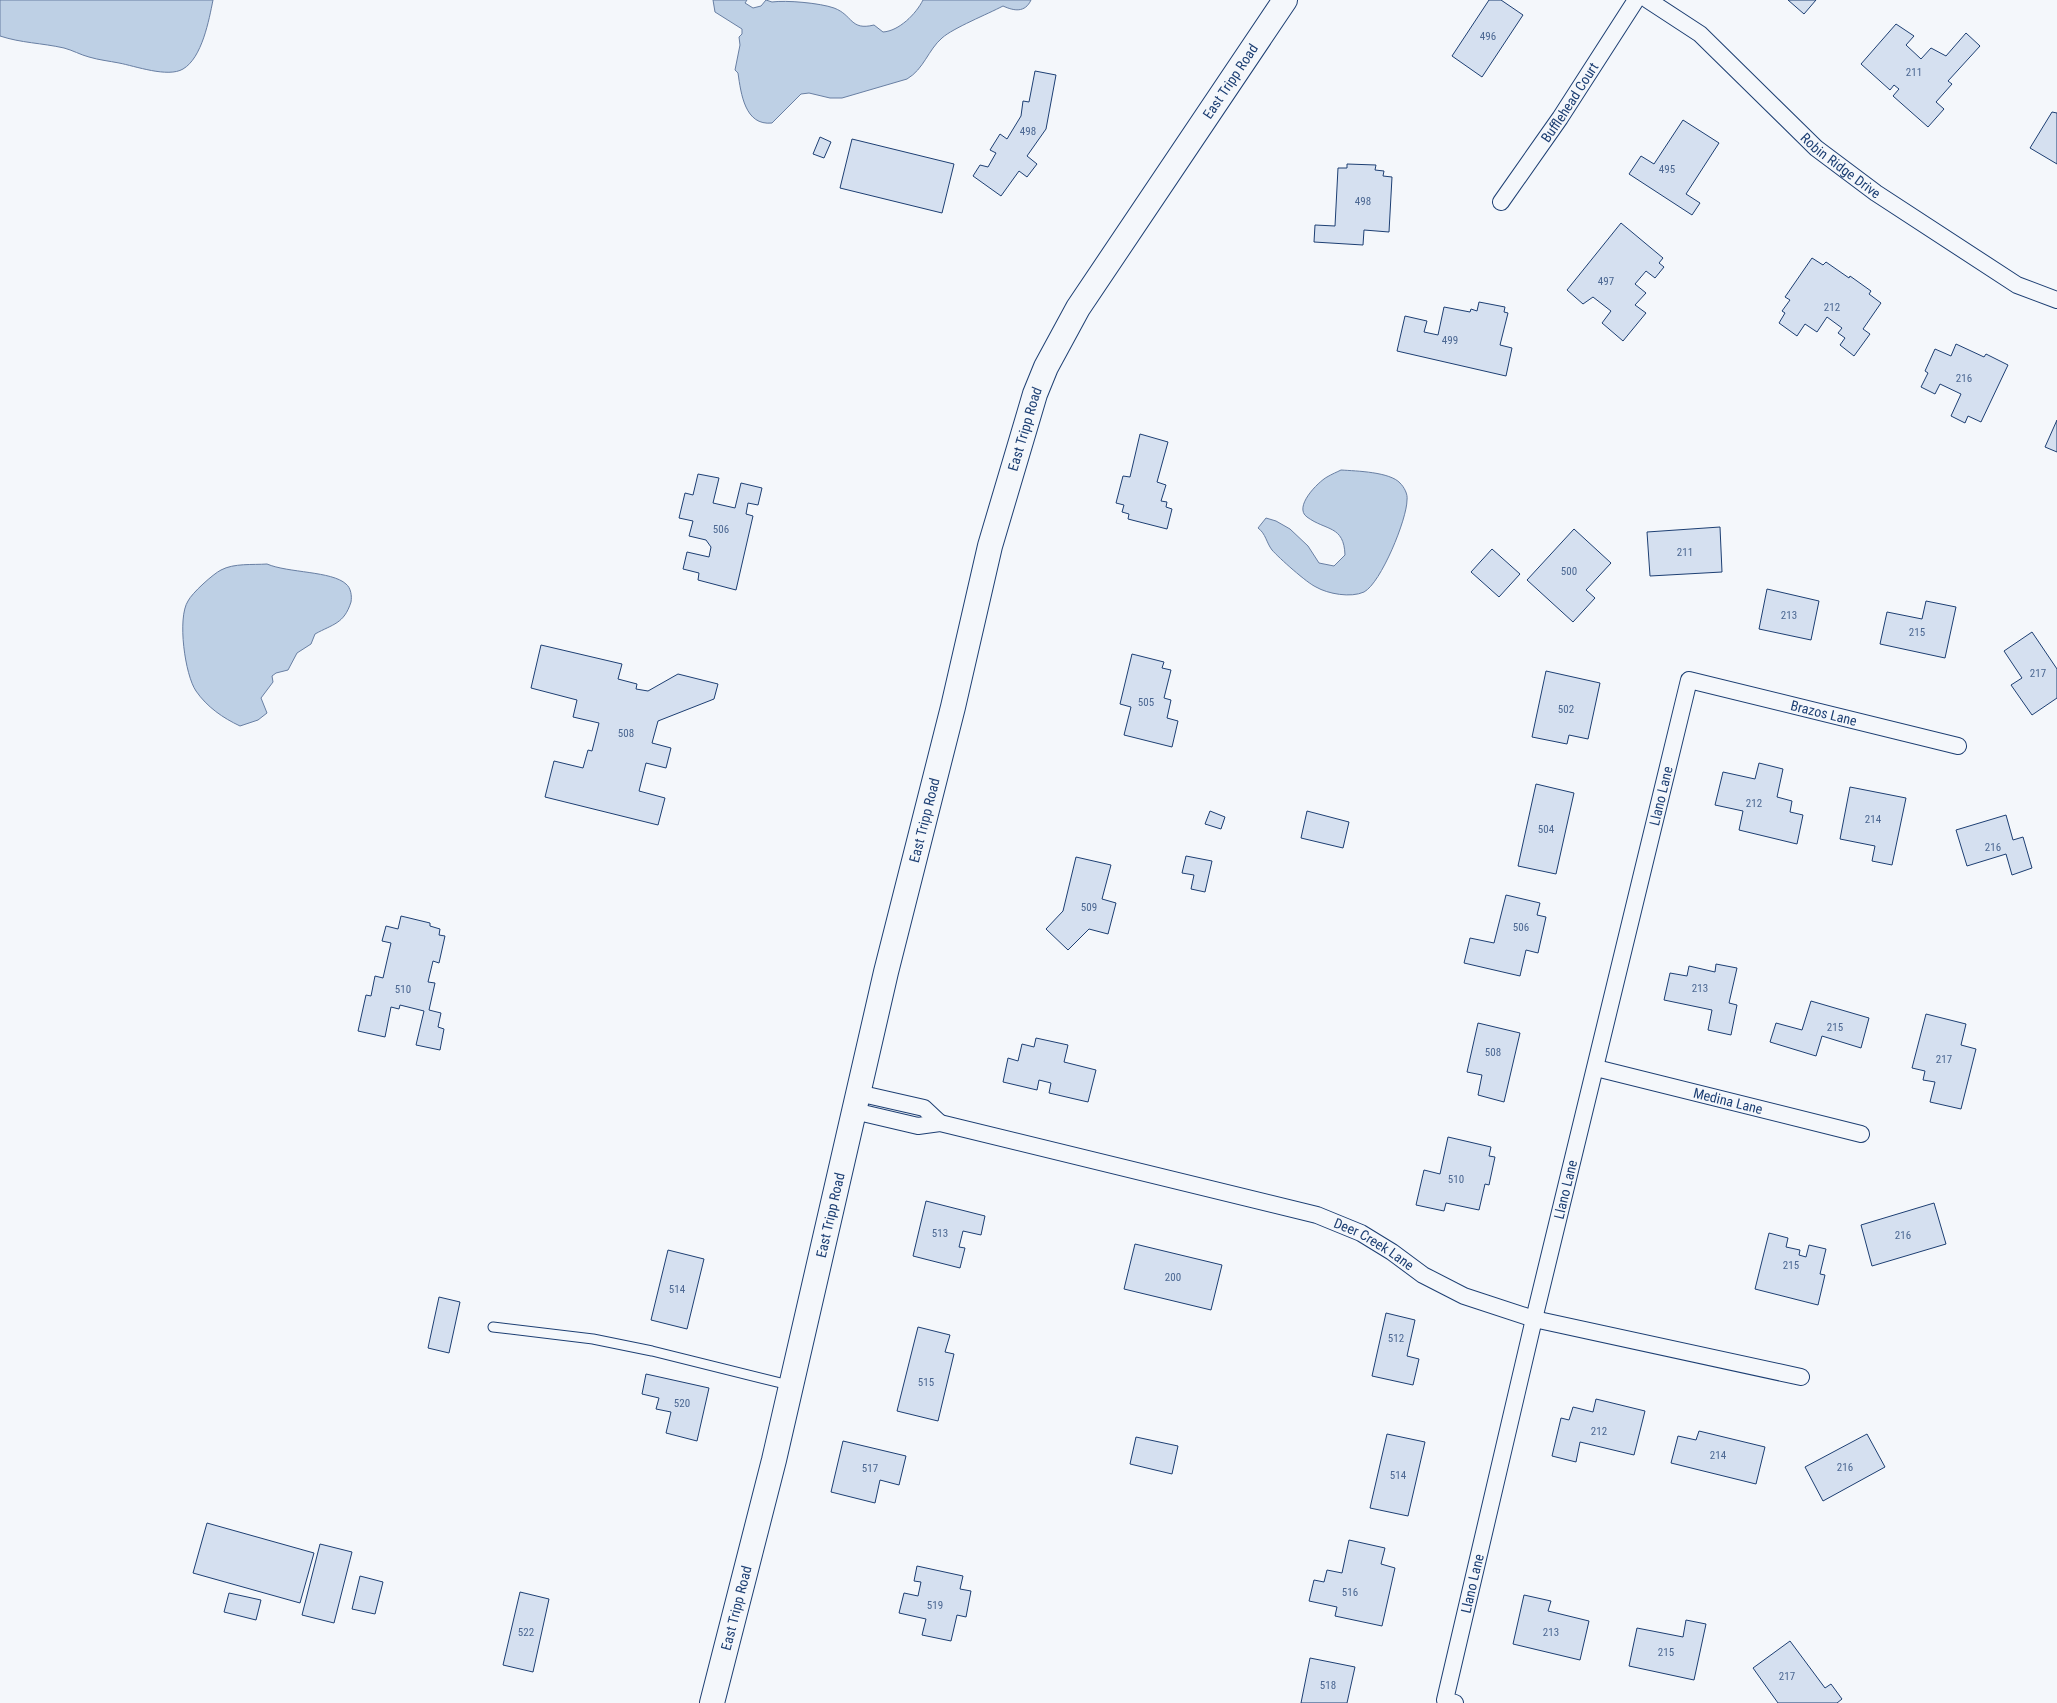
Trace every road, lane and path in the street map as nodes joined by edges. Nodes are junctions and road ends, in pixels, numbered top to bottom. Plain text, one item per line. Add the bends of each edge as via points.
1 (1285, 0) edge
2 (1636, 0) edge
3 (1648, 0) edge
4 (1501, 202) dead end
5 (2057, 300) edge
6 (1689, 680) joint
7 (1958, 746) dead end
8 (1596, 1068) junction
9 (856, 1102) junction
10 (1861, 1134) dead end
11 (1534, 1320) junction
12 (493, 1327) dead end
13 (1801, 1378) dead end
14 (791, 1385) junction
15 (1450, 1702) edge
16 (712, 1703) edge

1 - 9 street, East Tripp Road via 1078,308 1035,394 990,546
2 - 4 street, Bufflehead Court
3 - 5 street, Robin Ridge Drive via 1700,34 1816,148 1876,194 2016,286
6 - 7 street, Brazos Lane
6 - 8 street, Llano Lane
8 - 10 street, Medina Lane
8 - 11 street, Llano Lane
9 - 11 street, Deer Creek Lane via 924,1108 940,1123 1317,1214 1361,1233 1423,1275 1464,1296
9 - 14 street, East Tripp Road
11 - 13 street, Deer Creek Lane
11 - 15 street, Llano Lane
12 - 14 lane via 602,1341
14 - 16 street, East Tripp Road

